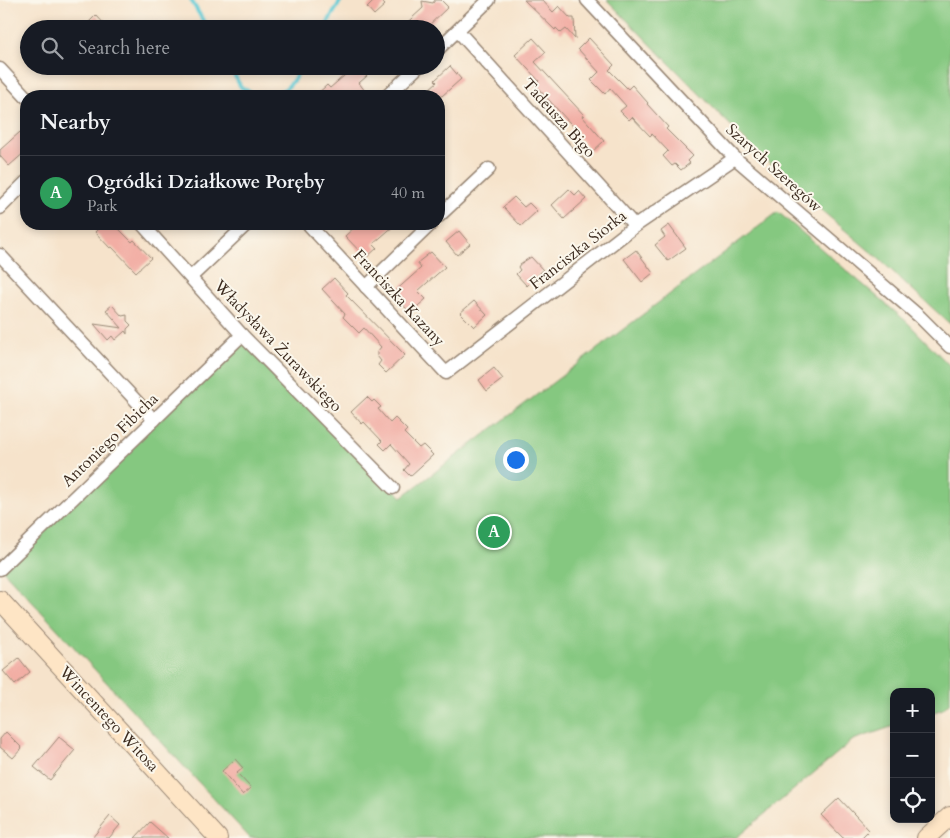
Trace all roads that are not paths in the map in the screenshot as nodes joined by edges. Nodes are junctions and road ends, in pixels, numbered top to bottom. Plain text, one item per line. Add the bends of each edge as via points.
1 (490, 0) edge
2 (587, 0) edge
3 (458, 31) junction
4 (445, 43) edge
5 (0, 69) edge
6 (409, 75) edge
7 (393, 90) edge
8 (20, 91) edge
9 (735, 158) junction
10 (488, 169) dead end
11 (20, 188) edge
12 (0, 208) edge
13 (445, 210) edge
14 (636, 226) junction
15 (148, 230) edge
16 (239, 230) edge
17 (314, 230) edge
18 (425, 230) edge
19 (0, 254) edge
20 (191, 277) junction
21 (366, 286) junction
22 (242, 335) junction
23 (950, 347) edge
24 (446, 373) joint
25 (154, 420) junction
26 (393, 488) dead end
27 (0, 569) edge
28 (0, 600) edge
29 (950, 816) edge
30 (218, 838) edge
31 (926, 838) edge

1 - 3 street
2 - 9 street, Szarych Szeregów
3 - 4 street
3 - 14 street, Tadeusza Bigo
5 - 8 street
6 - 7 street
9 - 14 street, Franciszka Siorka
9 - 23 street, Szarych Szeregów via 920,317
10 - 13 street
11 - 12 street
14 - 24 street, Franciszka Siorka
15 - 20 street, Władysława Żurawskiego
16 - 20 street
17 - 21 street, Franciszka Kazany
18 - 21 street
19 - 25 street
20 - 22 street, Władysława Żurawskiego
21 - 24 street, Franciszka Kazany
22 - 25 street, Antoniego Fibicha
22 - 26 street, Władysława Żurawskiego
25 - 27 street, Antoniego Fibicha
28 - 30 street, Wincentego Witosa
29 - 31 street

